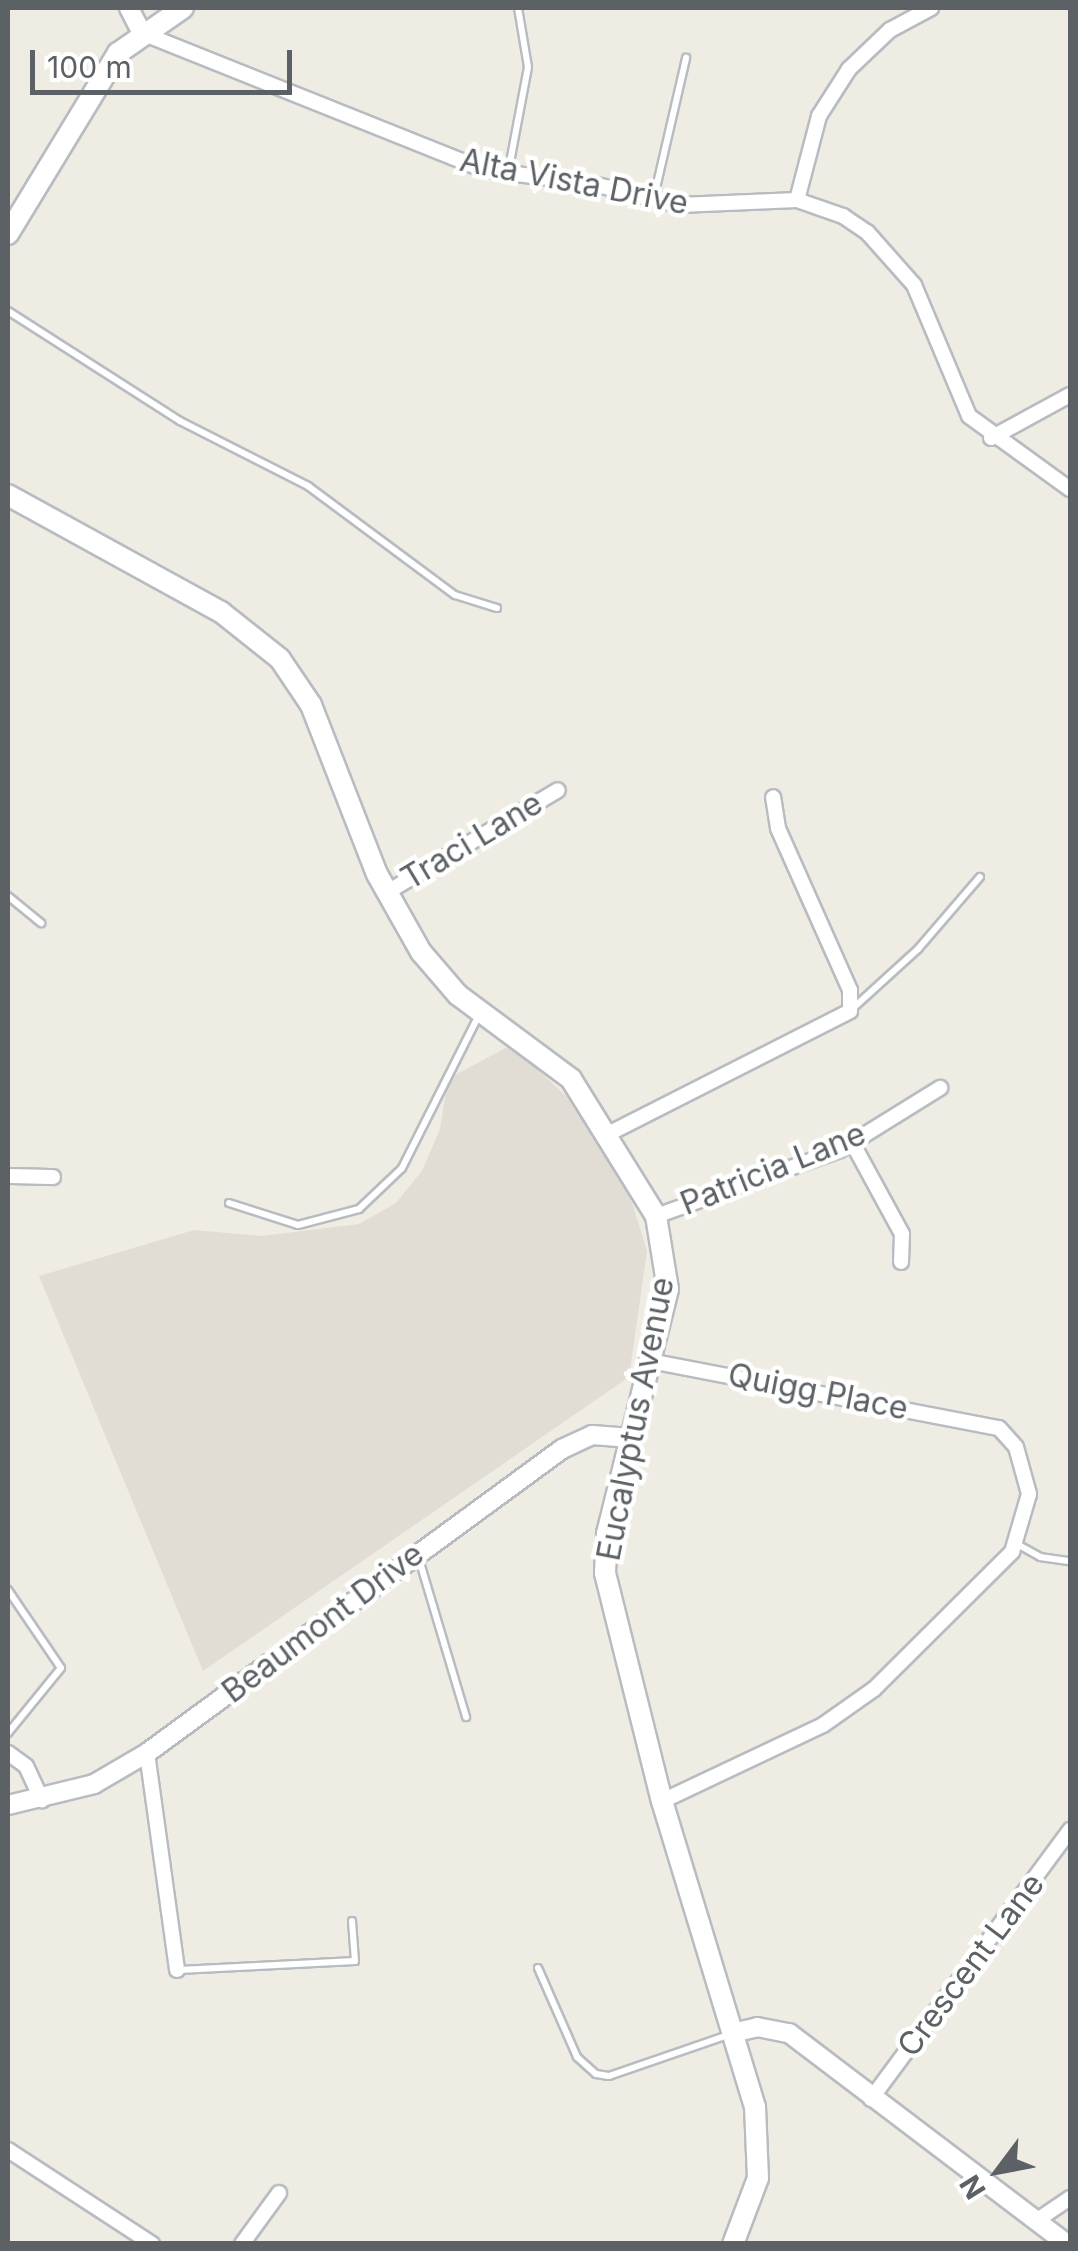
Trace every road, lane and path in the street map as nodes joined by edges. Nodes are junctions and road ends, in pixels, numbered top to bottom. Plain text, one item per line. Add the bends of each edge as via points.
1 (129, 8) edge
2 (182, 8) edge
3 (518, 8) edge
4 (931, 8) edge
5 (142, 33) junction
6 (686, 58) dead end
7 (508, 174) junction
8 (653, 198) junction
9 (797, 200) junction
10 (8, 234) edge
11 (8, 311) edge
12 (1070, 394) edge
13 (991, 438) junction
14 (1070, 489) edge
15 (8, 495) edge
16 (498, 608) dead end
17 (558, 790) dead end
18 (773, 797) dead end
19 (980, 877) dead end
20 (386, 893) junction
21 (8, 896) edge
22 (41, 923) dead end
23 (850, 1011) junction
24 (482, 1012) junction
25 (940, 1088) dead end
26 (610, 1133) junction
27 (853, 1144) junction
28 (8, 1176) edge
29 (53, 1177) dead end
30 (229, 1203) dead end
31 (656, 1216) junction
32 (902, 1262) dead end
33 (650, 1361) junction
34 (632, 1438) junction
35 (1018, 1544) junction
36 (416, 1554) junction
37 (1070, 1561) edge
38 (8, 1590) edge
39 (466, 1717) dead end
40 (8, 1733) edge
41 (147, 1753) junction
42 (8, 1754) edge
43 (42, 1801) junction
44 (662, 1801) junction
45 (8, 1805) edge
46 (1070, 1830) edge
47 (352, 1922) dead end
48 (538, 1968) dead end
49 (177, 1970) joint
50 (732, 2033) junction
51 (871, 2099) junction
52 (8, 2150) edge
53 (279, 2193) dead end
54 (1070, 2198) edge
55 (1036, 2221) junction
56 (152, 2244) edge
57 (242, 2244) edge
58 (733, 2244) edge
59 (1068, 2244) edge

1 - 5 street
2 - 5 main road
3 - 7 lane via 528,66
4 - 9 street via 890,30 849,69 819,116
5 - 7 street, Alta Vista Drive via 438,154
5 - 10 main road via 118,54
6 - 8 lane
7 - 8 street, Alta Vista Drive
8 - 9 street, Alta Vista Drive via 700,207
9 - 13 street, Alta Vista Drive via 843,216 891,255 926,306 958,398
11 - 16 lane via 180,422 308,486 455,595
12 - 13 street
13 - 14 street, Alta Vista Drive
15 - 20 main road, Eucalyptus Avenue via 222,612 280,659 320,727
17 - 20 street, Traci Lane
18 - 23 street via 778,828 850,990
19 - 23 lane via 918,950
20 - 24 main road, Eucalyptus Avenue via 428,964
21 - 22 lane
23 - 26 street
24 - 26 main road, Eucalyptus Avenue via 571,1078
24 - 30 lane via 459,1044 402,1168 359,1209 298,1225
25 - 27 street, Patricia Lane
26 - 31 main road, Eucalyptus Avenue
27 - 31 street, Patricia Lane
27 - 32 street via 902,1234
28 - 29 street
31 - 33 main road, Eucalyptus Avenue via 668,1289
33 - 34 main road, Eucalyptus Avenue
33 - 35 street, Quigg Place via 985,1425 1010,1437 1028,1482
34 - 36 street, Beaumont Drive via 592,1435 562,1449
34 - 44 main road, Eucalyptus Avenue via 606,1534 605,1573
35 - 37 lane
35 - 44 street via 874,1689 823,1724
36 - 39 lane via 440,1612
36 - 41 street, Beaumont Drive
38 - 40 lane via 61,1668
41 - 43 street, Beaumont Drive via 94,1784
41 - 49 street
42 - 43 street via 26,1766
43 - 45 street, Beaumont Drive
44 - 50 main road, Eucalyptus Avenue
46 - 51 street, Crescent Lane
47 - 49 lane via 355,1962
48 - 50 lane via 577,2056 596,2074 609,2076
50 - 51 street via 757,2027 789,2033
50 - 58 main road, Eucalyptus Avenue via 759,2136 758,2178
51 - 55 street
52 - 56 street
53 - 57 street
54 - 55 street
55 - 59 street

